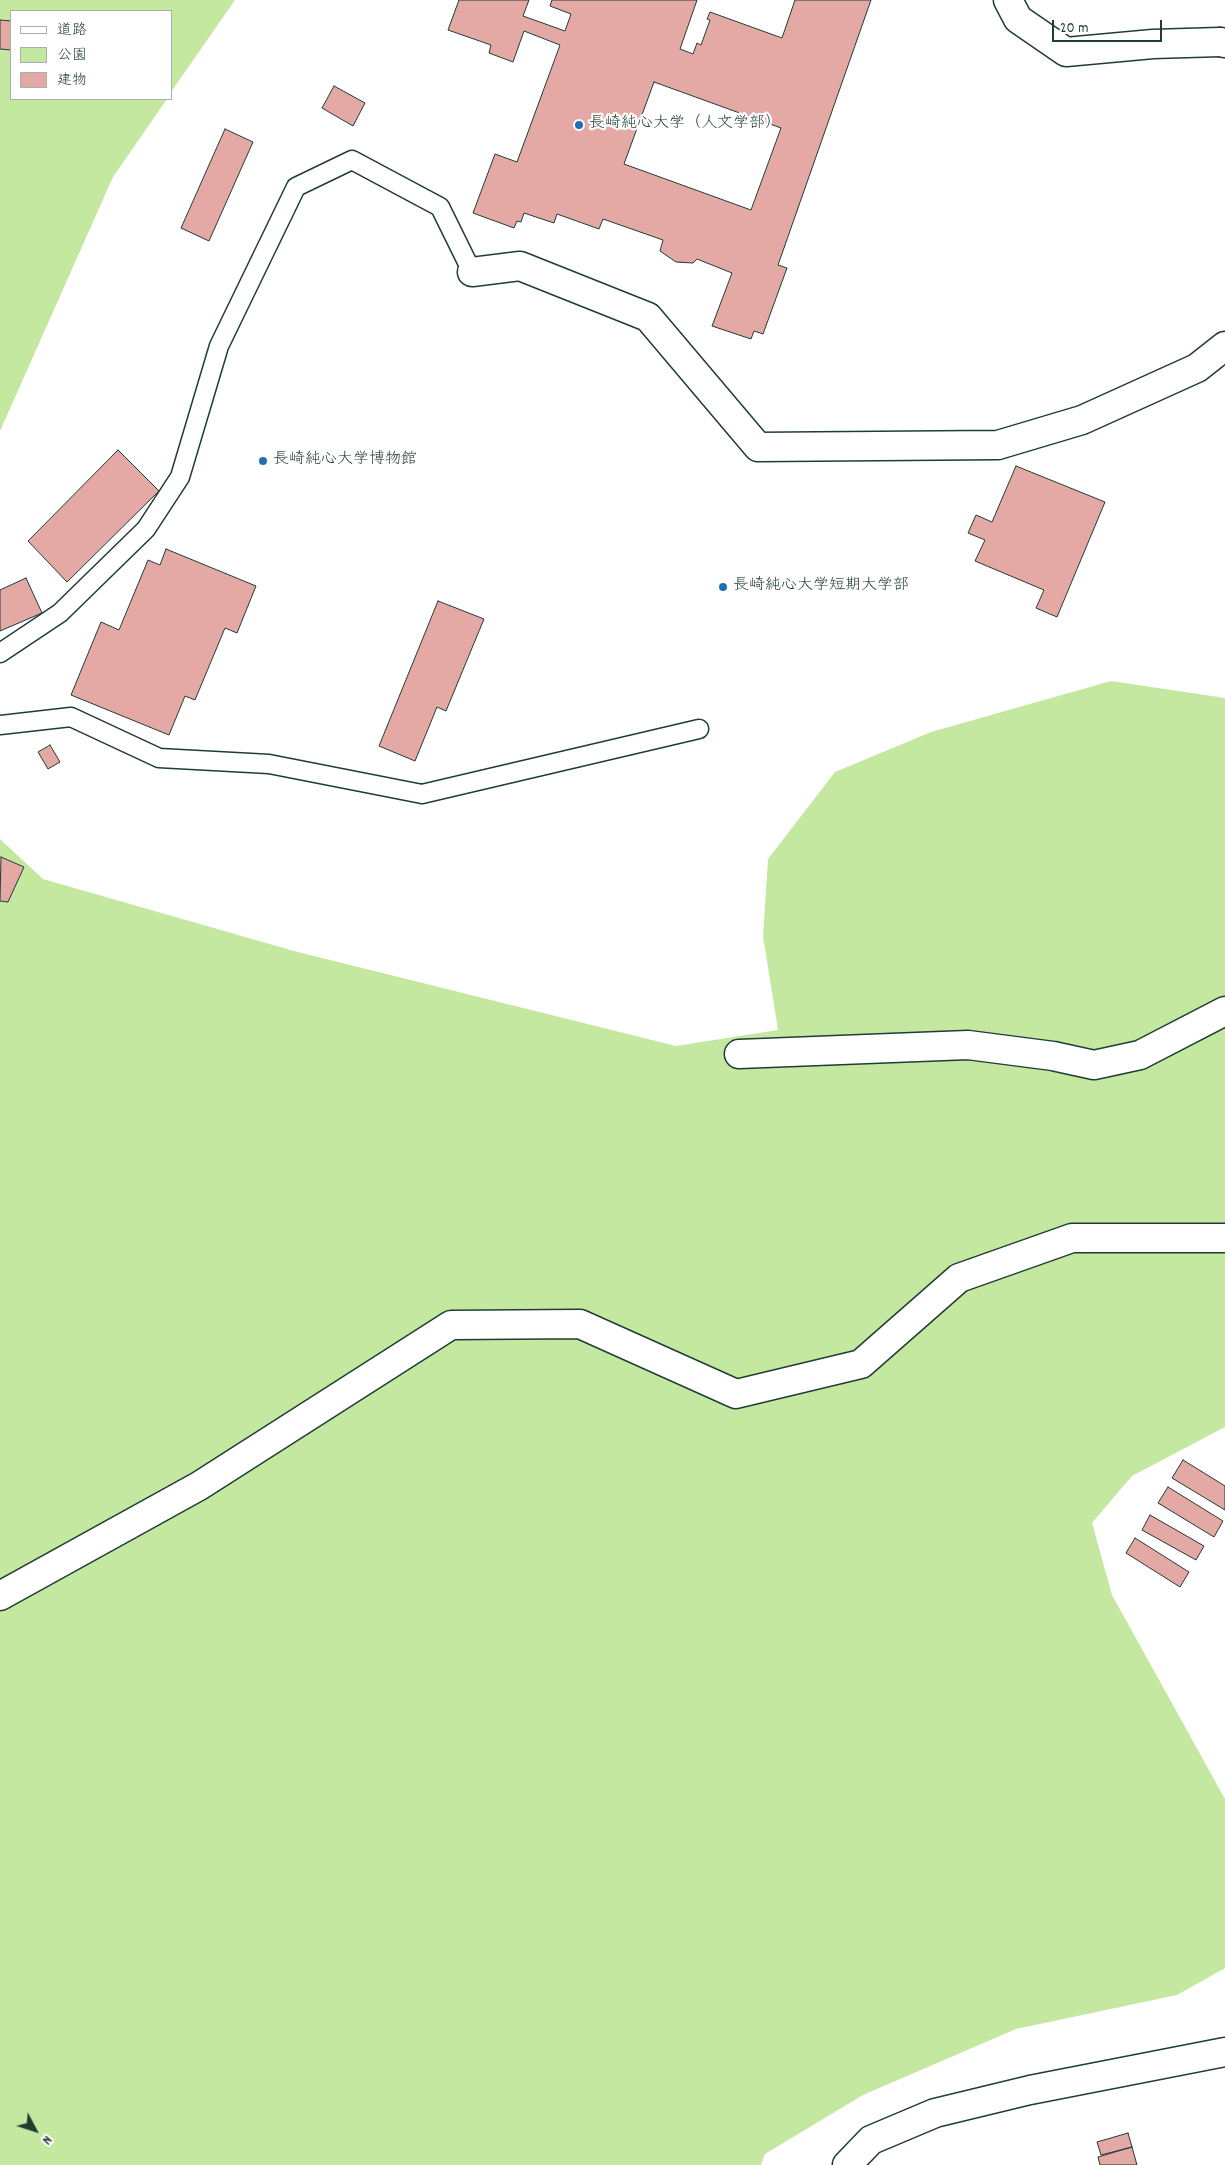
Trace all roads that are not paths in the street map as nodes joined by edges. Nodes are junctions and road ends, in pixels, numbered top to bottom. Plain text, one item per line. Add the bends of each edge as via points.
1 (1008, 0) edge
2 (1223, 42) edge
3 (472, 272) joint
4 (1225, 346) edge
5 (0, 653) edge
6 (0, 725) edge
7 (699, 729) dead end
8 (1225, 1011) edge
9 (739, 1054) dead end
10 (1225, 1238) edge
11 (0, 1596) edge
12 (1225, 2052) edge
13 (847, 2165) edge

1 - 2 street via 1018,19 1066,52
3 - 4 street via 520,266 648,317 758,447 998,445 1082,420 1197,368
3 - 5 lane via 440,208 352,160 296,187 219,346 180,478 140,536 60,613
6 - 7 lane via 71,716 159,758 269,764 422,794
8 - 9 street via 1140,1055 1094,1065 968,1045
10 - 11 street via 1072,1238 959,1278 861,1364 736,1394 580,1324 451,1325 199,1486
12 - 13 street via 1030,2090 935,2113 871,2140

